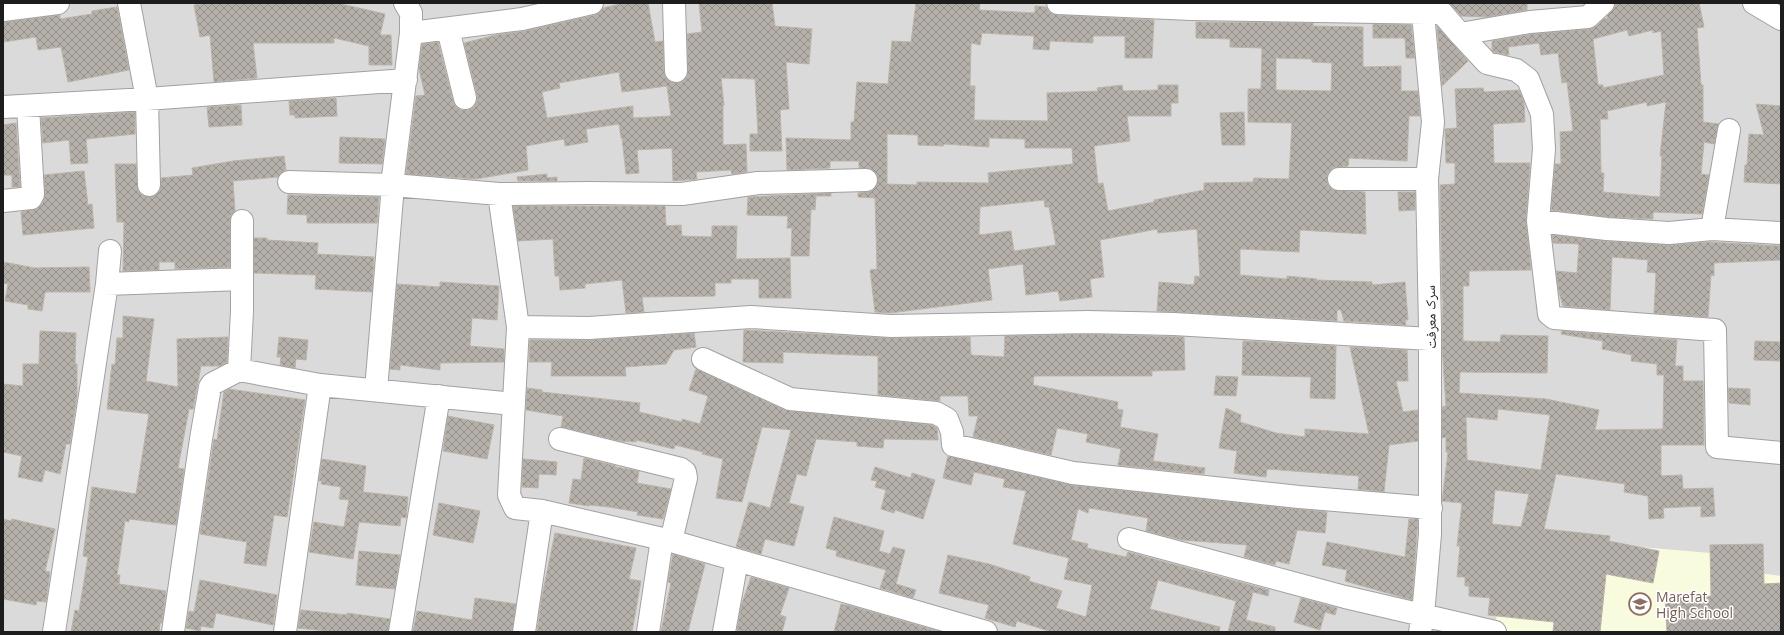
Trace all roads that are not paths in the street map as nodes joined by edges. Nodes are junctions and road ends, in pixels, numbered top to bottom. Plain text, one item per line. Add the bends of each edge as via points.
1 (58, 3) edge
2 (129, 3) edge
3 (405, 3) edge
4 (592, 3) edge
5 (674, 3) edge
6 (1058, 3) edge
7 (1603, 3) edge
8 (1754, 3) edge
9 (565, 6) edge
10 (1191, 6) edge
11 (1422, 8) edge
12 (3, 10) edge
13 (1781, 19) edge
14 (448, 29) junction
15 (411, 33) junction
16 (1460, 34) junction
17 (676, 71) dead end
18 (406, 80) junction
19 (465, 98) dead end
20 (147, 99) junction
21 (28, 106) junction
22 (3, 107) edge
23 (1729, 130) dead end
24 (1339, 179) dead end
25 (1428, 179) junction
26 (866, 180) dead end
27 (289, 182) dead end
28 (149, 185) dead end
29 (393, 185) junction
30 (499, 194) junction
31 (3, 201) edge
32 (242, 221) dead end
33 (1538, 221) junction
34 (1712, 229) junction
35 (1781, 232) edge
36 (110, 251) dead end
37 (242, 279) junction
38 (107, 284) junction
39 (518, 327) junction
40 (1430, 339) junction
41 (703, 359) dead end
42 (239, 370) junction
43 (320, 385) junction
44 (376, 390) junction
45 (438, 396) junction
46 (514, 404) junction
47 (560, 439) dead end
48 (1781, 453) edge
49 (1431, 508) junction
50 (542, 511) junction
51 (1129, 539) dead end
52 (666, 540) junction
53 (737, 560) junction
54 (1421, 624) edge
55 (54, 632) edge
56 (173, 632) edge
57 (285, 632) edge
58 (400, 632) edge
59 (524, 632) edge
60 (648, 632) edge
61 (724, 632) edge
62 (986, 632) edge
63 (1495, 632) edge

1 - 12 street
2 - 20 street
3 - 15 street via 411,13
4 - 9 street
5 - 17 street
6 - 10 street
7 - 16 street via 1588,17 1530,22
8 - 13 street
9 - 14 street via 522,19
10 - 11 street
11 - 16 street via 1442,13
11 - 25 street, سرک معرفت via 1433,122
14 - 15 street
14 - 19 street
15 - 18 street
16 - 33 street via 1487,63 1516,70 1528,80 1542,114 1544,149
18 - 20 street
18 - 29 street
20 - 21 street
20 - 28 street
21 - 22 street
21 - 31 street via 33,194 31,198
23 - 34 street
24 - 25 street
25 - 40 street, سرک معرفت
26 - 30 street via 758,183 682,194
27 - 29 street
29 - 30 street
29 - 44 street
30 - 39 street
32 - 37 street
33 - 34 street via 1669,233
33 - 48 street via 1549,314 1554,318 1715,330 1718,447
34 - 35 street
36 - 38 street
37 - 38 street
37 - 42 street
38 - 55 street
39 - 40 street via 590,328 751,317 891,326 1088,322 1174,324
39 - 46 street
40 - 49 street, سرک معرفت
41 - 49 street via 790,399 936,413 947,419 953,445 1073,473
42 - 43 street
42 - 56 street via 210,387
43 - 44 street
43 - 57 street
44 - 45 street
45 - 46 street
45 - 58 street
46 - 50 street via 509,495 516,508
47 - 52 street via 685,472 686,478
49 - 54 street, سرک معرفت
50 - 52 street
50 - 59 street
51 - 54 street via 1345,597
52 - 53 street
52 - 60 street
53 - 61 street
53 - 62 street
54 - 63 street

